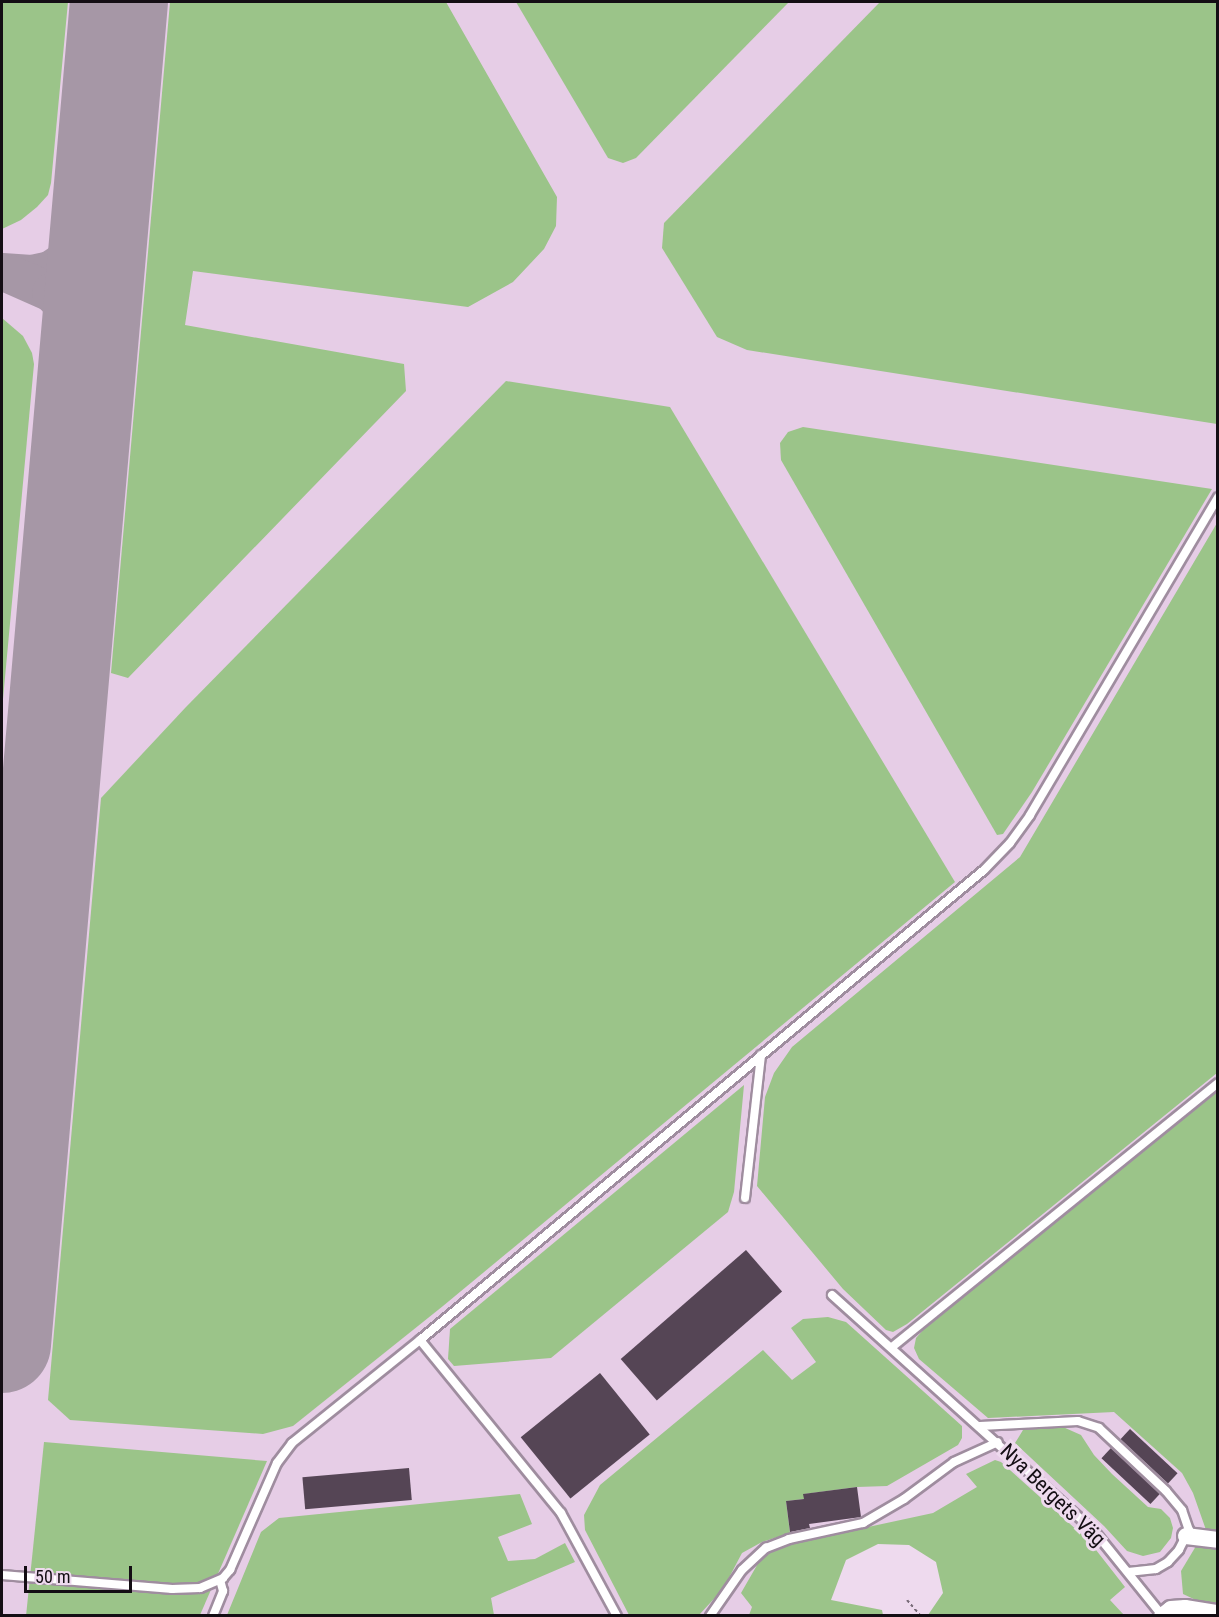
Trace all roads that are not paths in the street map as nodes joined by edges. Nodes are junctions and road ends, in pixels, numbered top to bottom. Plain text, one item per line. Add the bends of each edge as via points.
1 (1218, 498) edge
2 (761, 1055) junction
3 (1218, 1083) edge
4 (744, 1198) dead end
5 (832, 1295) dead end
6 (420, 1340) junction
7 (892, 1347) junction
8 (980, 1426) junction
9 (998, 1442) junction
10 (1186, 1536) junction
11 (1218, 1540) edge
12 (1128, 1572) junction
13 (2, 1575) edge
14 (220, 1580) junction
15 (1218, 1613) edge
16 (1161, 1615) edge
17 (213, 1616) edge
18 (617, 1616) edge
19 (711, 1616) edge

1 - 2 lane via 1010,843 984,870
2 - 4 lane
2 - 6 lane
3 - 7 lane
5 - 7 lane, Nya Bergets Väg
6 - 14 lane via 292,1443 277,1463 230,1570
6 - 18 lane via 561,1513
7 - 8 lane, Nya Bergets Väg
8 - 9 lane, Nya Bergets Väg
8 - 10 lane via 1078,1421 1099,1428 1182,1510 1189,1530
9 - 12 lane, Nya Bergets Väg via 1095,1532
9 - 19 lane via 954,1462 863,1523 766,1548 742,1570
10 - 11 street
10 - 12 lane via 1168,1562 1156,1569
12 - 16 lane, Nya Bergets Väg
13 - 14 lane via 172,1589 200,1588
14 - 17 lane via 223,1591
15 - 16 street, Nya Bergets Väg via 1185,1608

